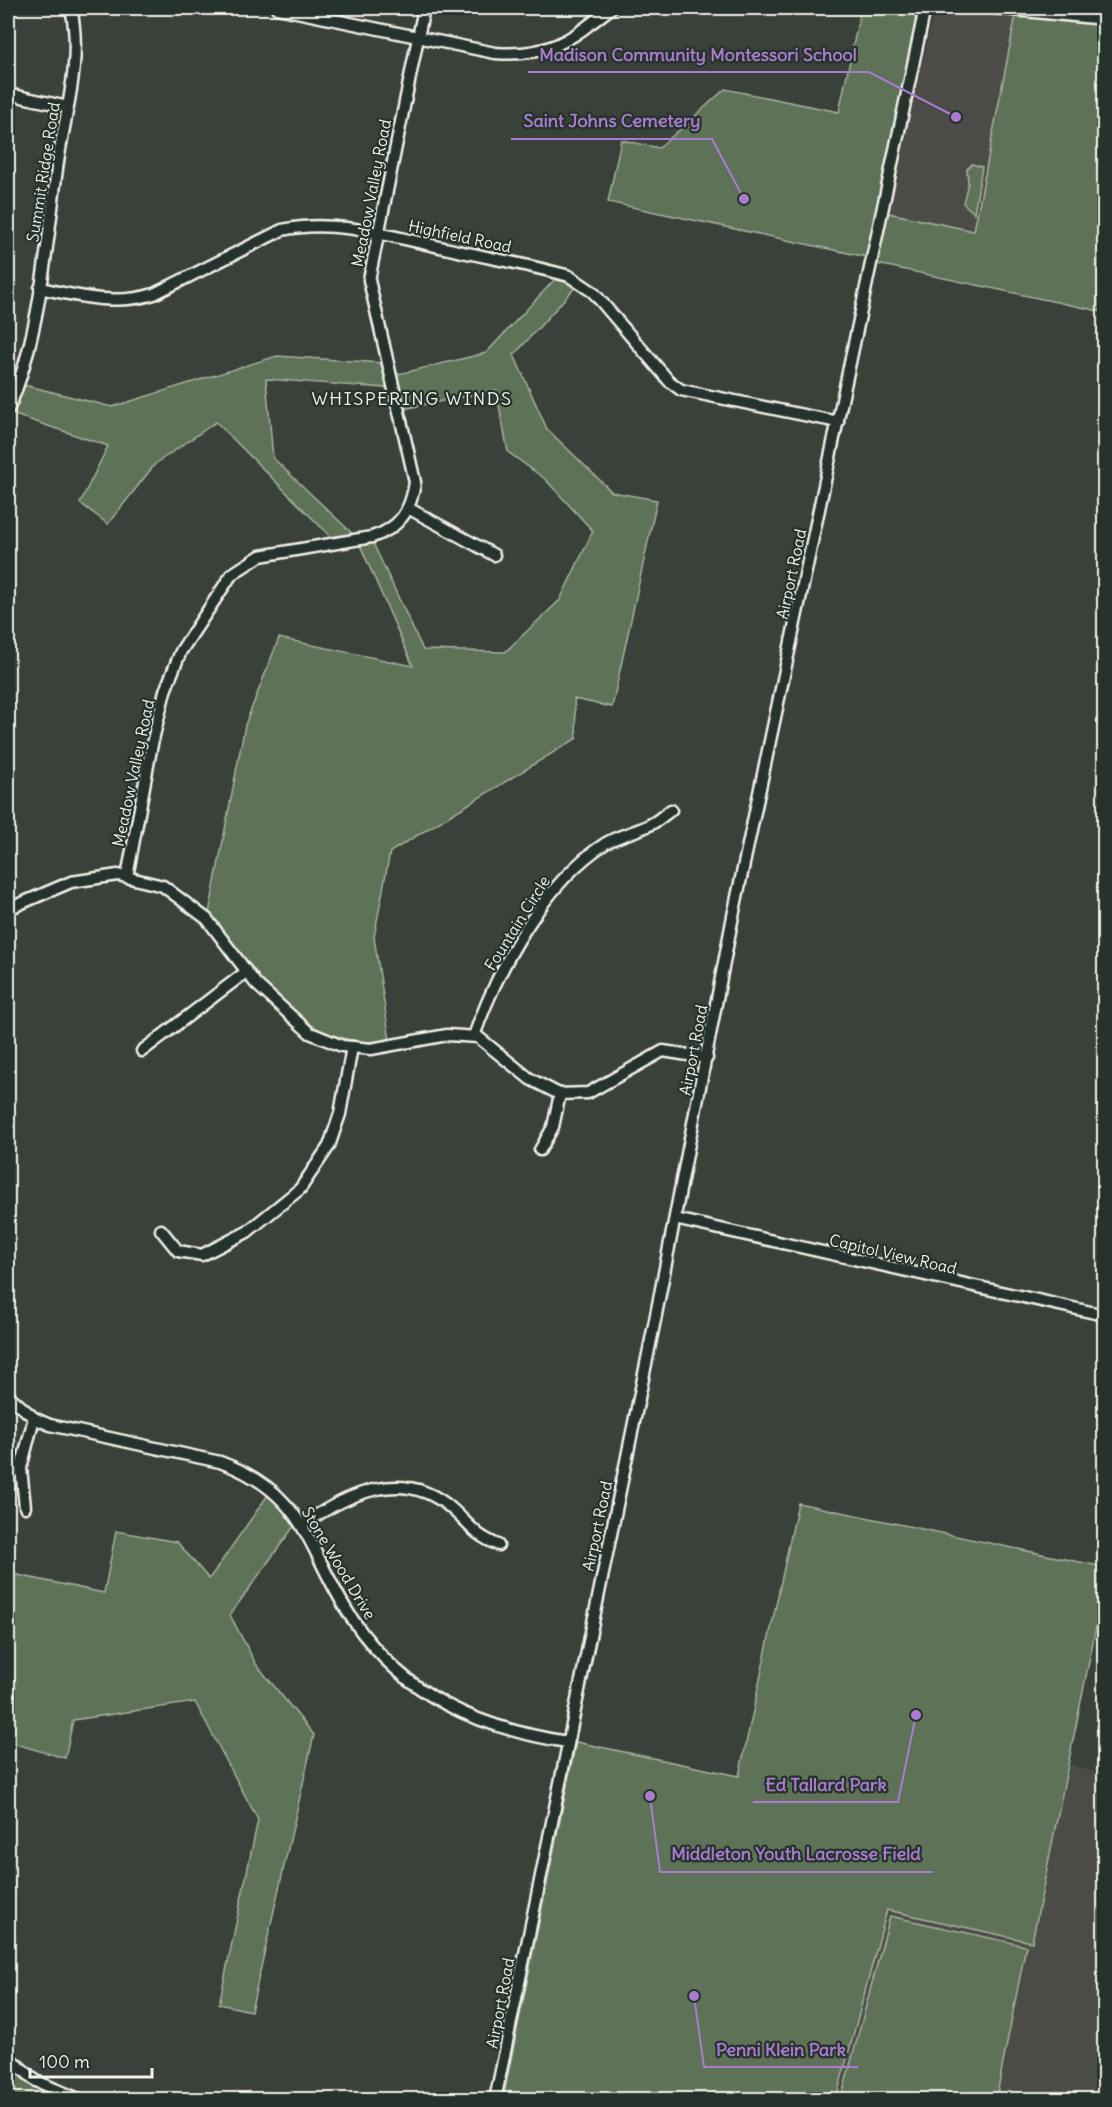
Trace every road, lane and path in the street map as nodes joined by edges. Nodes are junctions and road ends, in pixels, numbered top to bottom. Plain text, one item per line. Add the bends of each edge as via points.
1 (71, 8) edge
2 (277, 8) edge
3 (424, 8) edge
4 (611, 8) edge
5 (925, 8) edge
6 (993, 8) edge
7 (1104, 19) edge
8 (417, 37) junction
9 (8, 94) edge
10 (68, 107) junction
11 (376, 234) junction
12 (40, 288) junction
13 (8, 410) edge
14 (838, 422) junction
15 (408, 508) junction
16 (494, 555) dead end
17 (671, 810) dead end
18 (127, 877) junction
19 (9, 905) edge
20 (246, 972) junction
21 (474, 1036) junction
22 (352, 1047) junction
23 (142, 1051) dead end
24 (707, 1058) junction
25 (560, 1094) junction
26 (540, 1150) dead end
27 (675, 1219) junction
28 (161, 1230) dead end
29 (1104, 1315) edge
30 (8, 1395) edge
31 (34, 1418) junction
32 (25, 1507) dead end
33 (302, 1526) junction
34 (498, 1545) dead end
35 (567, 1742) junction
36 (8, 2057) edge
37 (81, 2100) edge
38 (495, 2100) edge

1 - 10 street, Summit Ridge Road via 76,41
2 - 8 street
3 - 8 street, Meadow Valley Road
4 - 8 street via 569,41 533,54 495,53
5 - 14 street, Airport Road
6 - 7 street
8 - 11 street, Meadow Valley Road
9 - 10 street
10 - 12 street, Summit Ridge Road
11 - 12 street, Highfield Road via 326,226 282,230 138,299 103,300
11 - 14 street, Highfield Road via 569,276 592,292 681,390
11 - 15 street, Meadow Valley Road via 370,288 415,482
12 - 13 street, Summit Ridge Road via 21,376
14 - 24 street, Airport Road via 733,916
15 - 16 street
15 - 18 street, Meadow Valley Road via 389,532 261,556 232,574 181,651 165,692
17 - 21 street, Fountain Circle via 653,824 608,842 567,872 533,919 501,974
18 - 19 street via 71,882
18 - 20 street via 163,886 207,919
20 - 22 street via 303,1028
20 - 23 street
21 - 22 street via 447,1035 371,1049
21 - 25 street via 485,1040 530,1079
22 - 28 street via 340,1114 329,1146 300,1189 247,1232 202,1255 178,1251
24 - 25 street via 663,1051 588,1093
24 - 27 street, Airport Road
25 - 26 street via 553,1127
27 - 29 street, Capitol View Road
27 - 35 street, Airport Road
30 - 31 street, Stone Wood Drive
31 - 32 street via 21,1468
31 - 33 street, Stone Wood Drive via 243,1470 282,1499
33 - 34 street via 324,1510 360,1493 402,1486 425,1491 451,1508 478,1537
33 - 35 street, Stone Wood Drive via 352,1618 391,1665 414,1685 481,1722
35 - 38 street, Airport Road
36 - 37 street via 36,2081

